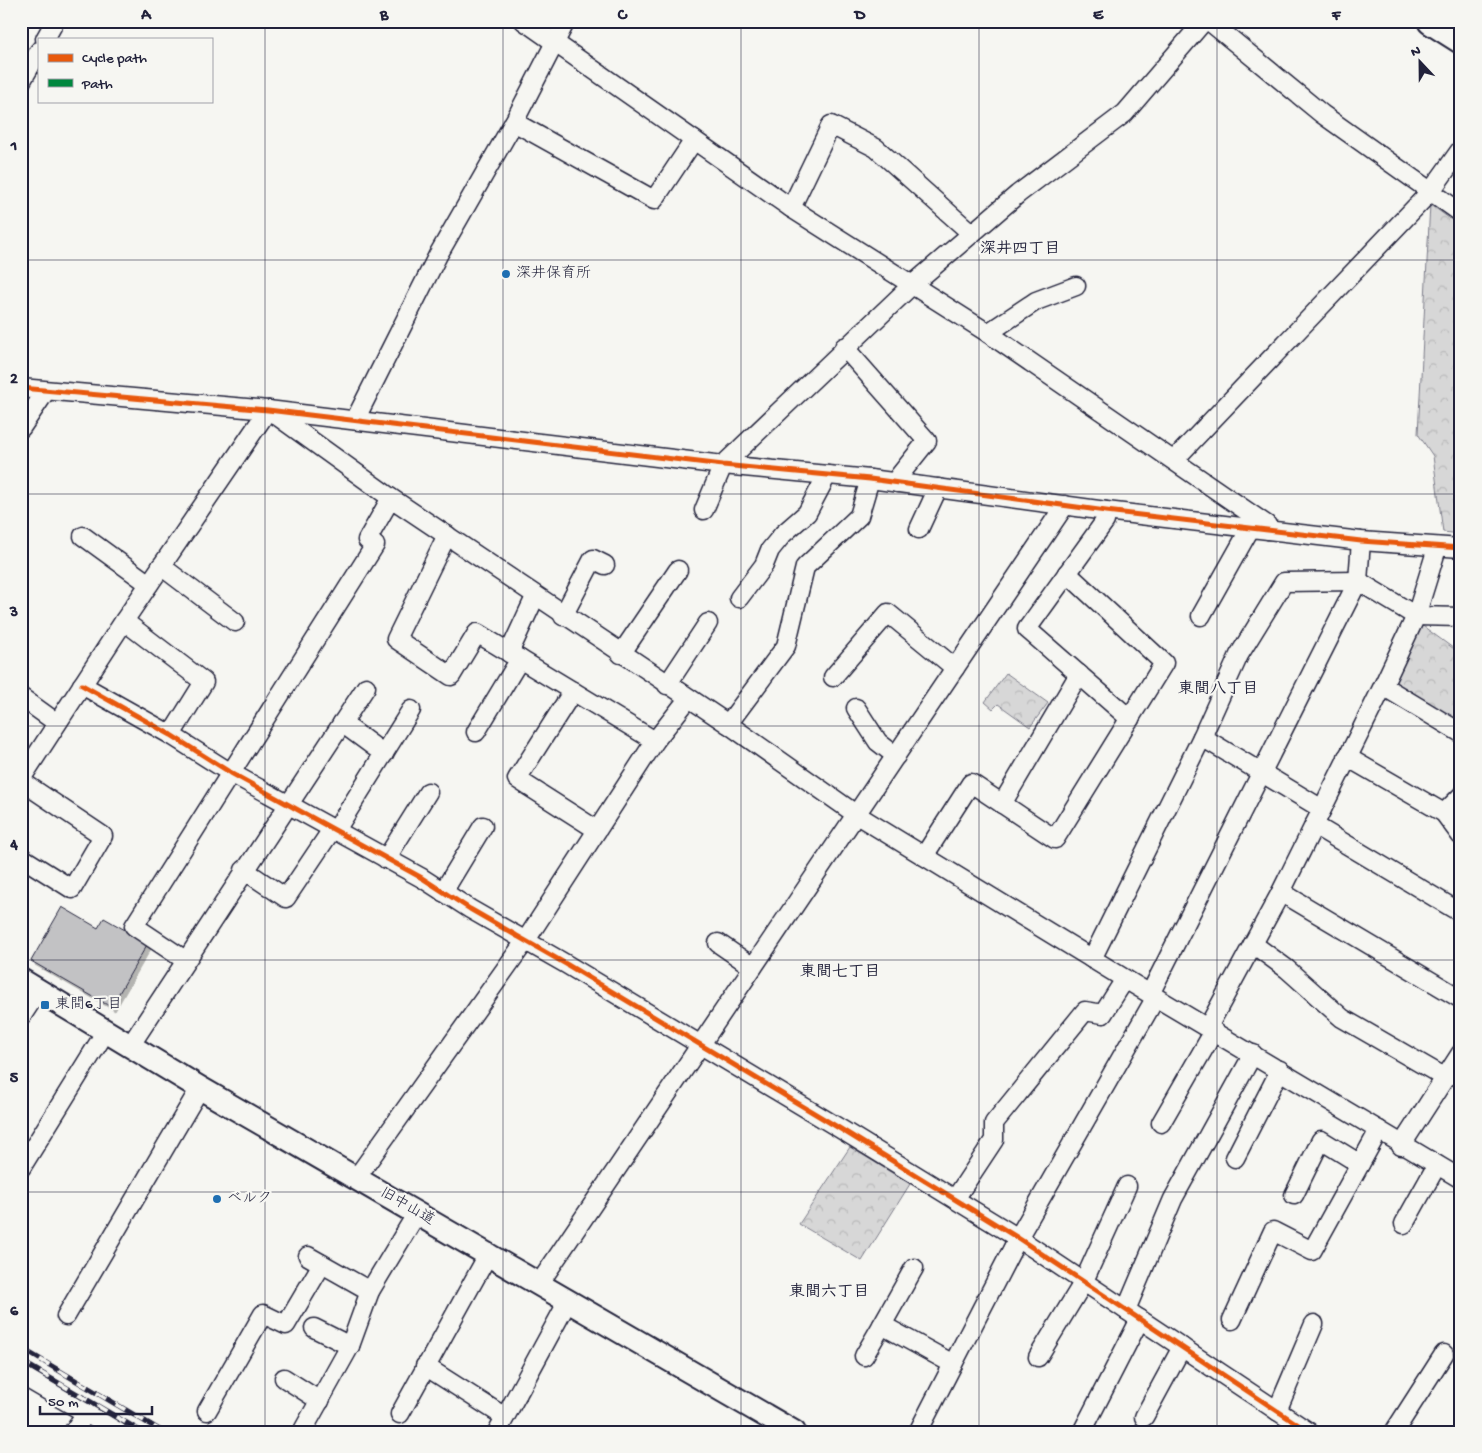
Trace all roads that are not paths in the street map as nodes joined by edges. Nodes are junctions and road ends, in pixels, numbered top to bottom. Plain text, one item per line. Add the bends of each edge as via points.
1 (56, 21) edge
2 (524, 21) edge
3 (566, 21) edge
4 (1204, 21) edge
5 (1209, 21) edge
6 (1431, 21) edge
7 (47, 38) edge
8 (1461, 40) edge
9 (556, 42) junction
10 (38, 53) edge
11 (21, 82) edge
12 (514, 122) junction
13 (694, 140) junction
14 (1461, 149) edge
15 (1432, 191) junction
16 (791, 208) junction
17 (1461, 213) edge
18 (971, 233) junction
19 (912, 285) junction
20 (1076, 286) dead end
21 (988, 333) junction
22 (844, 347) junction
23 (21, 388) edge
24 (46, 391) junction
25 (268, 410) junction
26 (355, 420) junction
27 (21, 428) edge
28 (1174, 460) junction
29 (723, 465) junction
30 (827, 475) junction
31 (870, 479) junction
32 (897, 483) junction
33 (938, 488) junction
34 (391, 498) junction
35 (1065, 505) junction
36 (704, 510) dead end
37 (1106, 511) junction
38 (1251, 527) junction
39 (919, 529) dead end
40 (1269, 530) junction
41 (447, 535) junction
42 (83, 536) dead end
43 (1361, 541) junction
44 (1437, 548) junction
45 (1461, 548) edge
46 (605, 565) dead end
47 (161, 566) junction
48 (678, 570) dead end
49 (1067, 573) junction
50 (1358, 581) junction
51 (149, 584) junction
52 (536, 597) junction
53 (739, 598) dead end
54 (564, 616) junction
55 (1201, 616) dead end
56 (1416, 616) junction
57 (1461, 617) edge
58 (124, 621) junction
59 (235, 622) dead end
60 (708, 623) dead end
61 (621, 654) junction
62 (515, 656) junction
63 (955, 668) junction
64 (1079, 674) junction
65 (833, 677) dead end
66 (82, 685) junction
67 (667, 685) junction
68 (1383, 686) junction
69 (366, 687) dead end
70 (573, 692) junction
71 (21, 697) edge
72 (688, 699) junction
73 (856, 708) dead end
74 (411, 710) dead end
75 (1130, 719) junction
76 (57, 723) junction
77 (342, 723) junction
78 (728, 724) junction
79 (476, 732) dead end
80 (1461, 733) edge
81 (170, 735) junction
82 (1202, 737) junction
83 (655, 741) junction
84 (384, 754) junction
85 (896, 756) junction
86 (1347, 757) junction
87 (231, 773) junction
88 (1262, 774) junction
89 (21, 780) edge
90 (428, 792) dead end
91 (1461, 796) edge
92 (288, 803) junction
93 (1002, 804) junction
94 (1322, 809) junction
95 (857, 814) junction
96 (1444, 814) junction
97 (1314, 825) junction
98 (484, 826) dead end
99 (334, 829) junction
100 (598, 830) junction
101 (1461, 836) edge
102 (924, 856) junction
103 (21, 857) edge
104 (386, 859) junction
105 (244, 870) junction
106 (443, 892) junction
107 (1282, 892) junction
108 (1461, 913) edge
109 (526, 940) junction
110 (718, 943) dead end
111 (1253, 944) junction
112 (1092, 959) junction
113 (185, 960) junction
114 (753, 967) junction
115 (1125, 979) junction
116 (30, 985) edge
117 (1153, 995) junction
118 (1461, 999) edge
119 (21, 1017) edge
120 (1211, 1029) junction
121 (106, 1031) junction
122 (701, 1044) junction
123 (130, 1046) junction
124 (1461, 1053) edge
125 (1253, 1054) junction
126 (1280, 1070) junction
127 (1446, 1078) junction
128 (200, 1088) junction
129 (1161, 1123) dead end
130 (1379, 1130) junction
131 (1401, 1146) junction
132 (1235, 1158) dead end
133 (1360, 1164) junction
134 (1437, 1165) junction
135 (21, 1168) edge
136 (357, 1177) junction
137 (1461, 1179) edge
138 (1127, 1186) dead end
139 (1294, 1195) dead end
140 (955, 1199) junction
141 (417, 1213) junction
142 (1404, 1224) dead end
143 (1018, 1238) junction
144 (488, 1254) junction
145 (914, 1268) dead end
146 (1083, 1282) junction
147 (540, 1284) junction
148 (370, 1291) junction
149 (568, 1301) junction
150 (1133, 1315) junction
151 (66, 1316) dead end
152 (1232, 1320) dead end
153 (1314, 1324) dead end
154 (882, 1325) junction
155 (314, 1328) dead end
156 (350, 1346) junction
157 (1182, 1347) junction
158 (1444, 1354) dead end
159 (864, 1356) dead end
160 (1038, 1358) dead end
161 (953, 1364) junction
162 (425, 1366) junction
163 (21, 1375) edge
164 (284, 1378) dead end
165 (320, 1400) junction
166 (1278, 1411) junction
167 (207, 1412) dead end
168 (86, 1413) junction
169 (400, 1414) dead end
170 (1144, 1417) dead end
171 (501, 1424) edge
172 (72, 1432) edge
173 (118, 1432) edge
174 (302, 1432) edge
175 (794, 1432) edge
176 (918, 1432) edge
177 (1082, 1432) edge
178 (1310, 1432) edge
179 (1394, 1432) edge

1 - 7 street
2 - 9 street
3 - 9 street
4 - 18 street via 1125,113
5 - 15 street via 1322,114
6 - 8 highway
9 - 12 street
9 - 13 street
10 - 11 street
12 - 13 street via 654,200
12 - 26 street via 438,255
13 - 16 street
14 - 15 street
15 - 17 street
15 - 28 street
16 - 18 street via 831,125 876,148
16 - 19 street
18 - 19 street
19 - 21 street
19 - 22 street
20 - 21 street via 1036,301
21 - 28 street
22 - 29 street
22 - 32 street via 927,441
23 - 24 street
24 - 25 street
24 - 27 street
25 - 26 street
25 - 34 street
25 - 47 street
26 - 29 street
28 - 40 street via 1267,525
29 - 30 street
29 - 36 street
30 - 31 street
30 - 53 street via 807,514 782,534
31 - 32 street
31 - 78 street via 859,516 806,567 786,646
32 - 33 street
33 - 35 street
33 - 39 street
34 - 41 street
34 - 87 street via 367,540 375,545
35 - 37 street
35 - 63 street
37 - 38 street
37 - 49 street via 1104,521
38 - 40 street
38 - 55 street
40 - 43 street
41 - 52 street
41 - 62 street via 396,639 451,676 477,633
42 - 51 street
43 - 44 street
43 - 50 street
44 - 45 street
44 - 56 street
46 - 54 street via 593,559
47 - 51 street
47 - 59 street
48 - 61 street
49 - 64 street via 1027,629
49 - 75 street via 1164,663
50 - 56 street
50 - 82 street via 1284,582 1239,655
50 - 88 street
51 - 58 street
52 - 54 street
52 - 62 street
54 - 61 street
56 - 57 street
56 - 68 street
58 - 66 street
58 - 81 street via 204,682
60 - 67 street
61 - 67 street
62 - 70 street
62 - 79 street
63 - 65 street via 888,613
63 - 85 street
64 - 75 street
64 - 93 street
66 - 76 street
66 - 81 street
67 - 72 street
68 - 80 street
68 - 86 street
69 - 77 street
70 - 83 street
70 - 100 street via 517,779
71 - 76 street
72 - 78 street
72 - 83 street
73 - 85 street via 878,742
74 - 84 street
75 - 93 street via 1055,840
76 - 89 street
77 - 84 street
77 - 92 street
78 - 95 street
81 - 87 street
82 - 88 street
82 - 112 street
83 - 100 street
84 - 99 street
85 - 95 street
86 - 94 street
86 - 96 street
87 - 92 street
87 - 113 street via 134,926
88 - 94 street
88 - 117 street
89 - 103 street via 103,836 72,889
90 - 104 street
91 - 96 street
92 - 99 street
92 - 105 street
93 - 102 street via 971,783
94 - 97 street
95 - 102 street
95 - 114 street
96 - 101 street
97 - 107 street
97 - 108 street
98 - 106 street
99 - 104 street
99 - 105 street via 286,898
100 - 109 street
102 - 112 street
104 - 106 street
105 - 113 street
106 - 109 street
107 - 111 street
107 - 118 street
109 - 122 street
109 - 136 street
110 - 114 street
111 - 120 street
111 - 127 street via 1288,969 1342,1018
112 - 115 street
113 - 123 street
114 - 122 street
115 - 117 street
115 - 140 street via 1103,1014 1086,1011 994,1123 994,1140
116 - 119 street
116 - 121 main road, 旧中山道
117 - 120 street
117 - 143 street
120 - 125 street
120 - 129 street
121 - 123 main road, 旧中山道
121 - 135 street
122 - 140 street
122 - 147 street
123 - 128 main road, 旧中山道
124 - 127 street
125 - 126 street
125 - 150 street via 1173,1199
126 - 130 street
126 - 132 street
127 - 131 street
128 - 136 main road, 旧中山道
128 - 151 street
130 - 131 street
130 - 133 street
131 - 134 street
133 - 139 street via 1321,1140
133 - 152 street via 1312,1250 1273,1232
134 - 137 street
134 - 142 street
136 - 141 main road, 旧中山道
138 - 146 street
140 - 143 street
141 - 144 main road, 旧中山道
141 - 148 street
143 - 146 street
143 - 161 street
144 - 147 main road, 旧中山道
144 - 162 street
145 - 154 street
146 - 150 street
146 - 160 street
147 - 149 main road, 旧中山道
148 - 156 street
148 - 167 street via 315,1260 286,1325 263,1314
149 - 171 street
149 - 175 main road, 旧中山道
150 - 157 street
150 - 177 street
153 - 166 street
154 - 159 street
154 - 161 street
155 - 156 street
156 - 165 street
157 - 166 street
157 - 170 street
158 - 179 street
161 - 176 street
162 - 169 street
162 - 171 street
163 - 168 street
164 - 165 street
165 - 174 street
166 - 178 street
168 - 172 street
168 - 173 street

